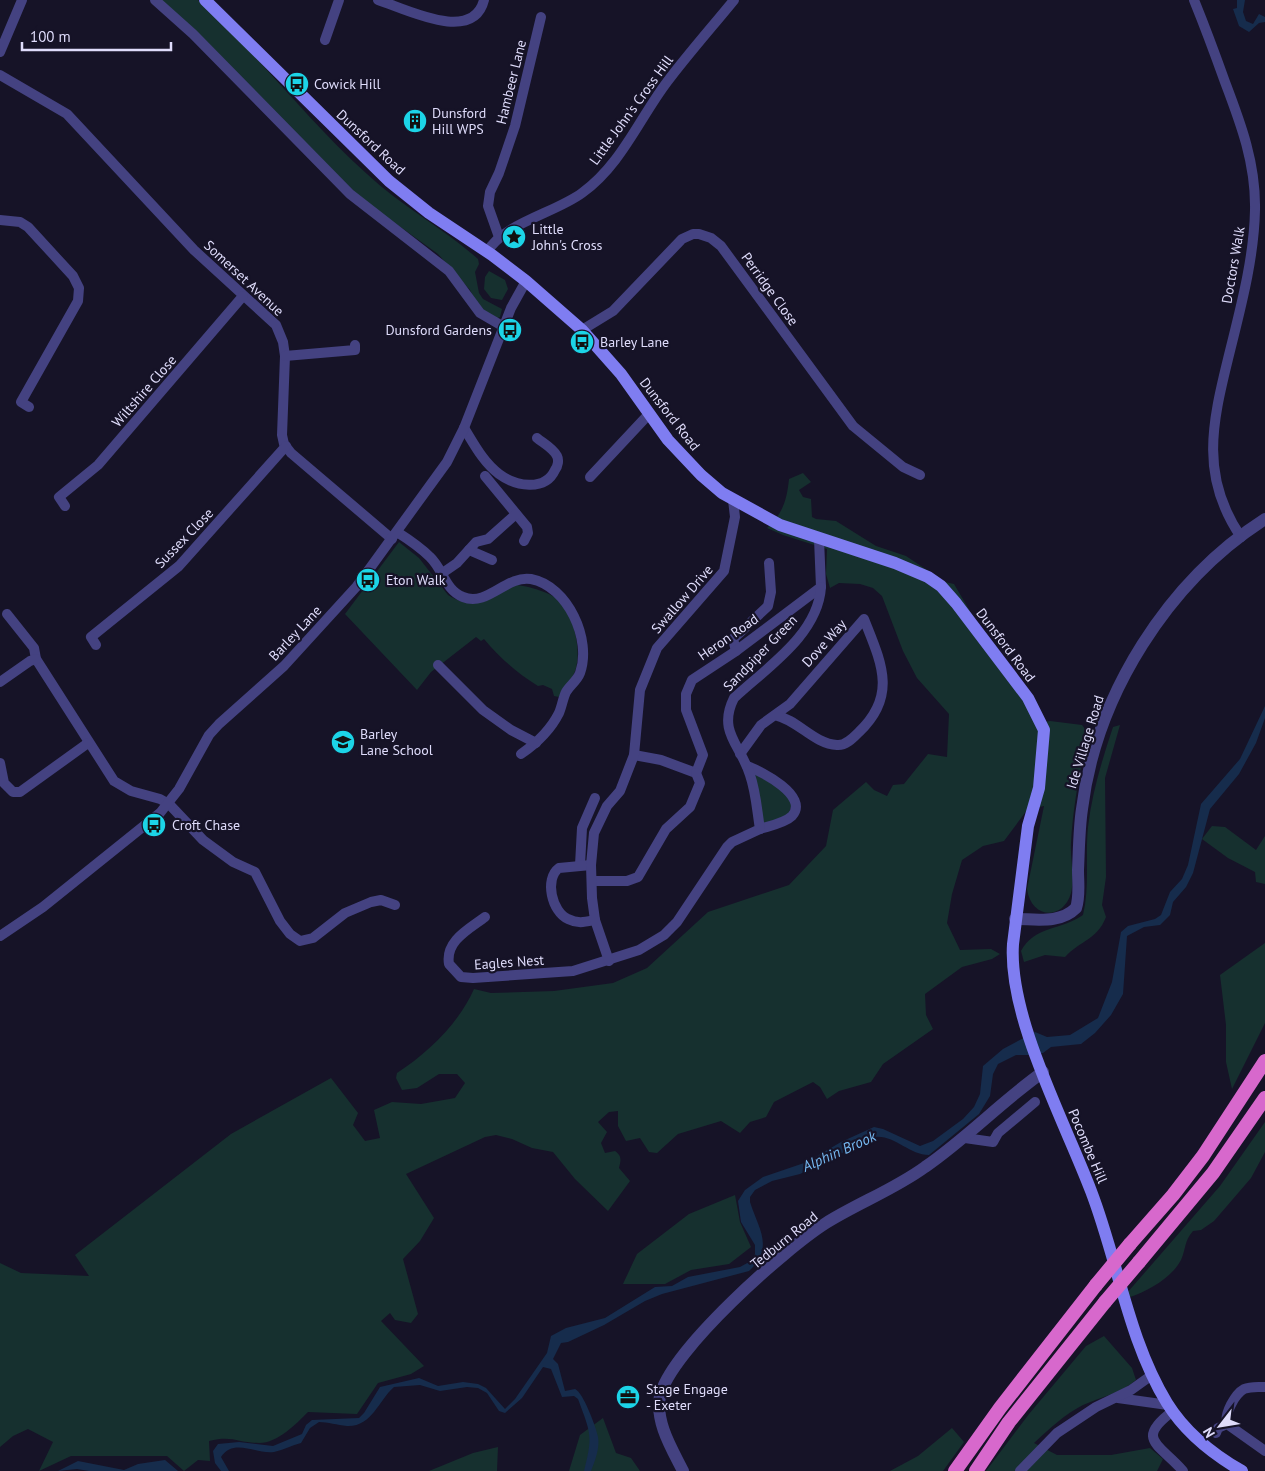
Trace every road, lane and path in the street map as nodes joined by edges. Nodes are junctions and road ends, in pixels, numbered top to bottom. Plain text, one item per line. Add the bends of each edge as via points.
1 (22, 0) edge
2 (155, 0) edge
3 (205, 0) edge
4 (339, 0) edge
5 (378, 0) edge
6 (484, 0) edge
7 (734, 0) edge
8 (1194, 0) edge
9 (540, 17) dead end
10 (326, 40) dead end
11 (0, 52) edge
12 (0, 75) edge
13 (0, 220) edge
14 (499, 237) junction
15 (487, 252) junction
16 (526, 281) junction
17 (243, 296) junction
18 (504, 327) junction
19 (582, 330) junction
20 (356, 352) dead end
21 (286, 356) junction
22 (21, 403) dead end
23 (648, 414) junction
24 (464, 428) junction
25 (537, 438) dead end
26 (286, 446) junction
27 (920, 475) dead end
28 (485, 476) dead end
29 (590, 478) dead end
30 (733, 500) junction
31 (65, 506) dead end
32 (516, 514) junction
33 (1265, 519) edge
34 (394, 535) junction
35 (1241, 537) junction
36 (819, 540) junction
37 (524, 541) dead end
38 (469, 550) junction
39 (492, 560) dead end
40 (769, 563) dead end
41 (441, 574) junction
42 (821, 587) junction
43 (7, 614) dead end
44 (90, 637) dead end
45 (736, 651) junction
46 (36, 659) junction
47 (438, 665) dead end
48 (0, 682) edge
49 (776, 715) junction
50 (88, 743) junction
51 (536, 743) junction
52 (521, 754) dead end
53 (740, 754) junction
54 (634, 755) junction
55 (0, 762) edge
56 (746, 766) junction
57 (696, 773) junction
58 (595, 798) dead end
59 (169, 804) junction
60 (760, 829) junction
61 (586, 865) junction
62 (1021, 870) joint
63 (592, 881) junction
64 (395, 905) dead end
65 (484, 917) dead end
66 (1015, 919) junction
67 (595, 920) junction
68 (0, 936) edge
69 (609, 960) junction
70 (1265, 1061) edge
71 (1044, 1072) junction
72 (1265, 1098) edge
73 (1035, 1102) dead end
74 (965, 1138) junction
75 (1152, 1375) junction
76 (1265, 1388) edge
77 (1118, 1398) junction
78 (1171, 1408) junction
79 (1227, 1424) junction
80 (1216, 1432) dead end
81 (1265, 1451) edge
82 (683, 1471) edge
83 (955, 1471) edge
84 (976, 1471) edge
85 (1020, 1471) edge
86 (1183, 1471) edge
87 (1242, 1471) edge

1 - 11 street
2 - 18 street via 194,34 350,194 449,270 480,313
3 - 15 main road, Dunsford Road via 389,181
4 - 10 street
5 - 6 street via 454,23 473,18
7 - 14 street, Little John's Cross Hill via 667,82 631,138 596,182 570,201
8 - 35 street, Doctors Walk via 1237,111 1254,180 1253,247 1213,423 1217,485
9 - 14 street, Hambeer Lane via 515,126 500,173 490,192 488,206
12 - 17 street, Somerset Avenue via 67,114 194,250
13 - 22 street via 20,222 32,230 73,276 80,294
14 - 15 street, Little John's Cross Hill
15 - 16 main road, Dunsford Road
16 - 18 street, Barley Lane
16 - 19 main road, Dunsford Road
17 - 21 street, Somerset Avenue via 276,324
17 - 31 street, Wiltshire Close via 98,465 57,493
18 - 24 street, Barley Lane
19 - 23 main road, Dunsford Road via 621,374
19 - 27 street, Perridge Close via 613,311 682,239 693,234 712,238 737,267 853,426 903,467
20 - 21 street
21 - 26 street, Somerset Avenue via 282,435
23 - 29 street
23 - 30 main road, Dunsford Road via 701,475
24 - 25 street via 497,473 520,484 544,484 558,465 554,451
24 - 34 street, Barley Lane via 447,462
26 - 34 street
26 - 44 street, Sussex Close via 179,566
28 - 32 street
30 - 36 main road, Dunsford Road via 780,525
30 - 54 street, Swallow Drive via 735,517 724,571 657,648 640,690
32 - 37 street via 528,530
32 - 38 street via 488,539 476,542
33 - 35 street, Ide Village Road
34 - 41 street via 430,557
34 - 59 street, Barley Lane via 357,586 284,666 219,724 194,759
35 - 66 street, Ide Village Road via 1186,587 1161,617 1118,689 1088,773 1082,808 1076,908 1055,919
36 - 42 street
36 - 62 main road, Dunsford Road via 895,562 941,586 1028,698 1044,730 1043,761
38 - 39 street
38 - 41 street
40 - 45 street via 771,592 768,606 733,639
41 - 51 street via 455,592 472,599 493,593 516,580 530,579 560,596 571,608 580,638 580,674 566,692 551,726
42 - 45 street, Heron Road
42 - 53 street, Sandpiper Green via 818,606 804,631 730,705 728,729
43 - 46 street via 34,648
45 - 57 street, Heron Road via 696,675 686,694 686,710 703,755
46 - 48 street
46 - 50 street
47 - 51 street via 481,708
49 - 49 street, Dove Way via 828,744 839,746 867,724 880,705 884,686 864,619 790,704
49 - 53 street, Dove Way via 761,725
50 - 55 street via 20,792 13,792 4,784
50 - 59 street via 114,780 131,791
51 - 52 street
53 - 56 street, Sandpiper Green
54 - 57 street via 661,760
54 - 61 street, Swallow Drive via 620,791 607,806 596,828
56 - 60 street, Sandpiper Green
56 - 60 street via 758,770 791,793 796,802 790,817
57 - 63 street, Heron Road via 700,783 694,799 682,816 666,829 638,877 627,881
58 - 61 street via 582,828
59 - 64 street via 203,840 233,862 255,872 280,921 300,941 312,938 345,913 371,902 381,900
59 - 68 street, Barley Lane via 134,836
60 - 69 street via 727,847 677,922 664,935 639,950
61 - 63 street, Swallow Drive
61 - 67 street via 554,871 553,898 565,918 579,923
62 - 66 main road, Pocombe Hill
63 - 67 street, Swallow Drive
65 - 69 street, Eagles Nest via 458,937 448,953 448,964 461,977 573,971
66 - 71 main road, Pocombe Hill via 1012,962 1029,1032
67 - 69 street, Swallow Drive
70 - 83 highway, bridge via 1174,1195 1096,1285
71 - 74 street, Tedburn Road
71 - 75 main road, Pocombe Hill via 1091,1192
72 - 84 highway, bridge via 1213,1173 1105,1302
73 - 74 street via 998,1133 993,1142
74 - 82 street, Tedburn Road via 923,1169 808,1236 688,1347 668,1378 660,1402 660,1416 667,1439
75 - 77 street
75 - 78 main road, Pocombe Hill
76 - 79 street via 1243,1390 1227,1414
77 - 78 street
77 - 85 street via 1096,1407 1057,1433
78 - 86 street via 1155,1425 1153,1441
78 - 87 main road, Pocombe Hill via 1210,1451
79 - 80 street
79 - 81 street

